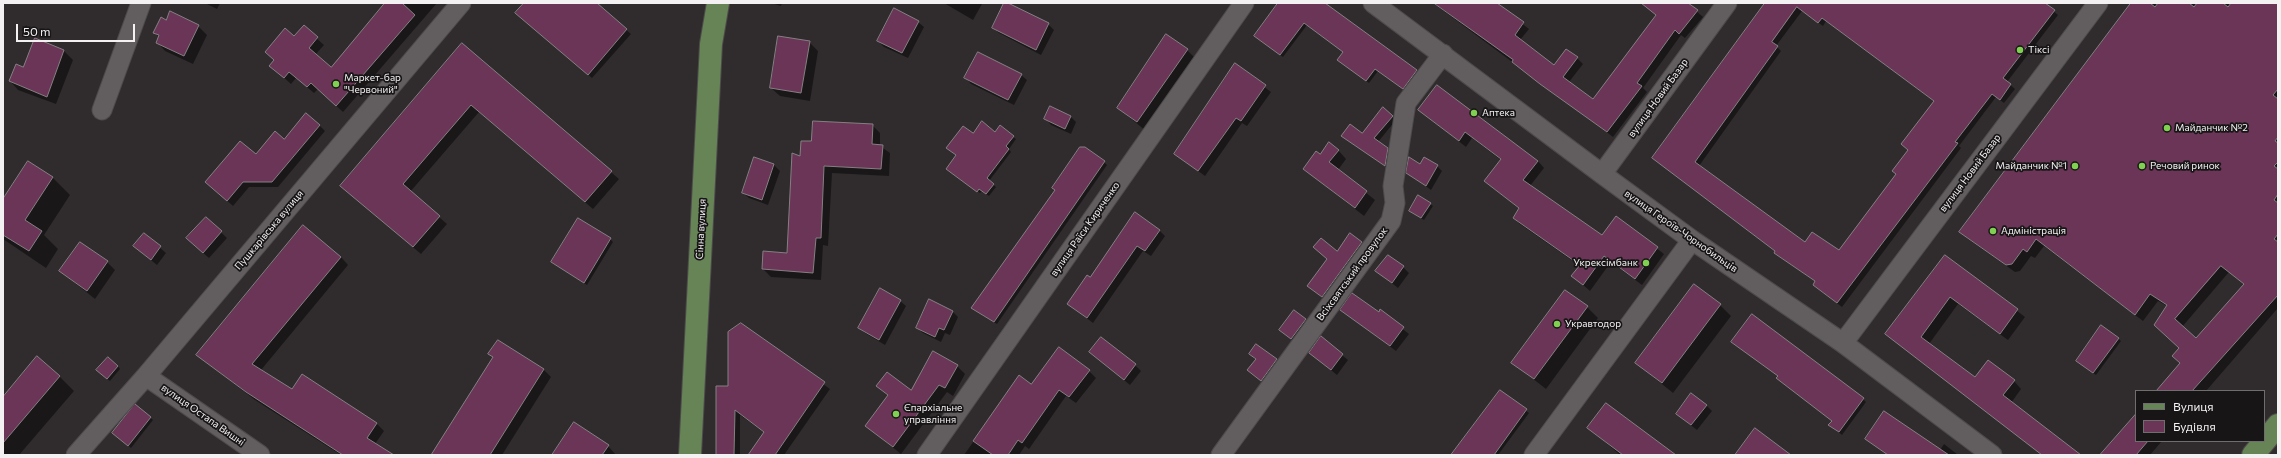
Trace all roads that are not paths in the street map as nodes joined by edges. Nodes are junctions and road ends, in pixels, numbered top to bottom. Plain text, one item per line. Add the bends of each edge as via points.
1 (141, 3) edge
2 (461, 3) edge
3 (718, 3) edge
4 (1244, 3) edge
5 (1373, 3) edge
6 (1728, 3) edge
7 (2098, 3) edge
8 (1443, 54) junction
9 (102, 110) dead end
10 (1602, 174) junction
11 (1692, 240) junction
12 (1843, 343) junction
13 (146, 376) junction
14 (2278, 425) edge
15 (2265, 441) edge
16 (2264, 442) edge
17 (76, 455) edge
18 (260, 455) edge
19 (690, 455) edge
20 (927, 455) edge
21 (1221, 455) edge
22 (1534, 455) edge
23 (1992, 455) edge
24 (2254, 455) edge

1 - 9 street
2 - 13 street, Пушкарівська вулиця
3 - 19 main road, Сінна вулиця via 711,44
4 - 20 street, вулиця Раїси Кириченко
5 - 8 street, вулиця Героїв-Чорнобильців
6 - 10 street, вулиця Новий Базар
7 - 12 street, вулиця Новий Базар
8 - 10 street, вулиця Героїв-Чорнобильців
8 - 21 street, Всіхсвятський провулок via 1406,103 1393,186 1395,203 1391,221
10 - 11 street, вулиця Героїв-Чорнобильців
11 - 12 street, вулиця Героїв-Чорнобильців
11 - 22 street
12 - 23 street, вулиця Героїв-Чорнобильців
13 - 17 street, Пушкарівська вулиця
13 - 18 street, вулиця Остапа Вишні
14 - 15 main road
16 - 24 main road

